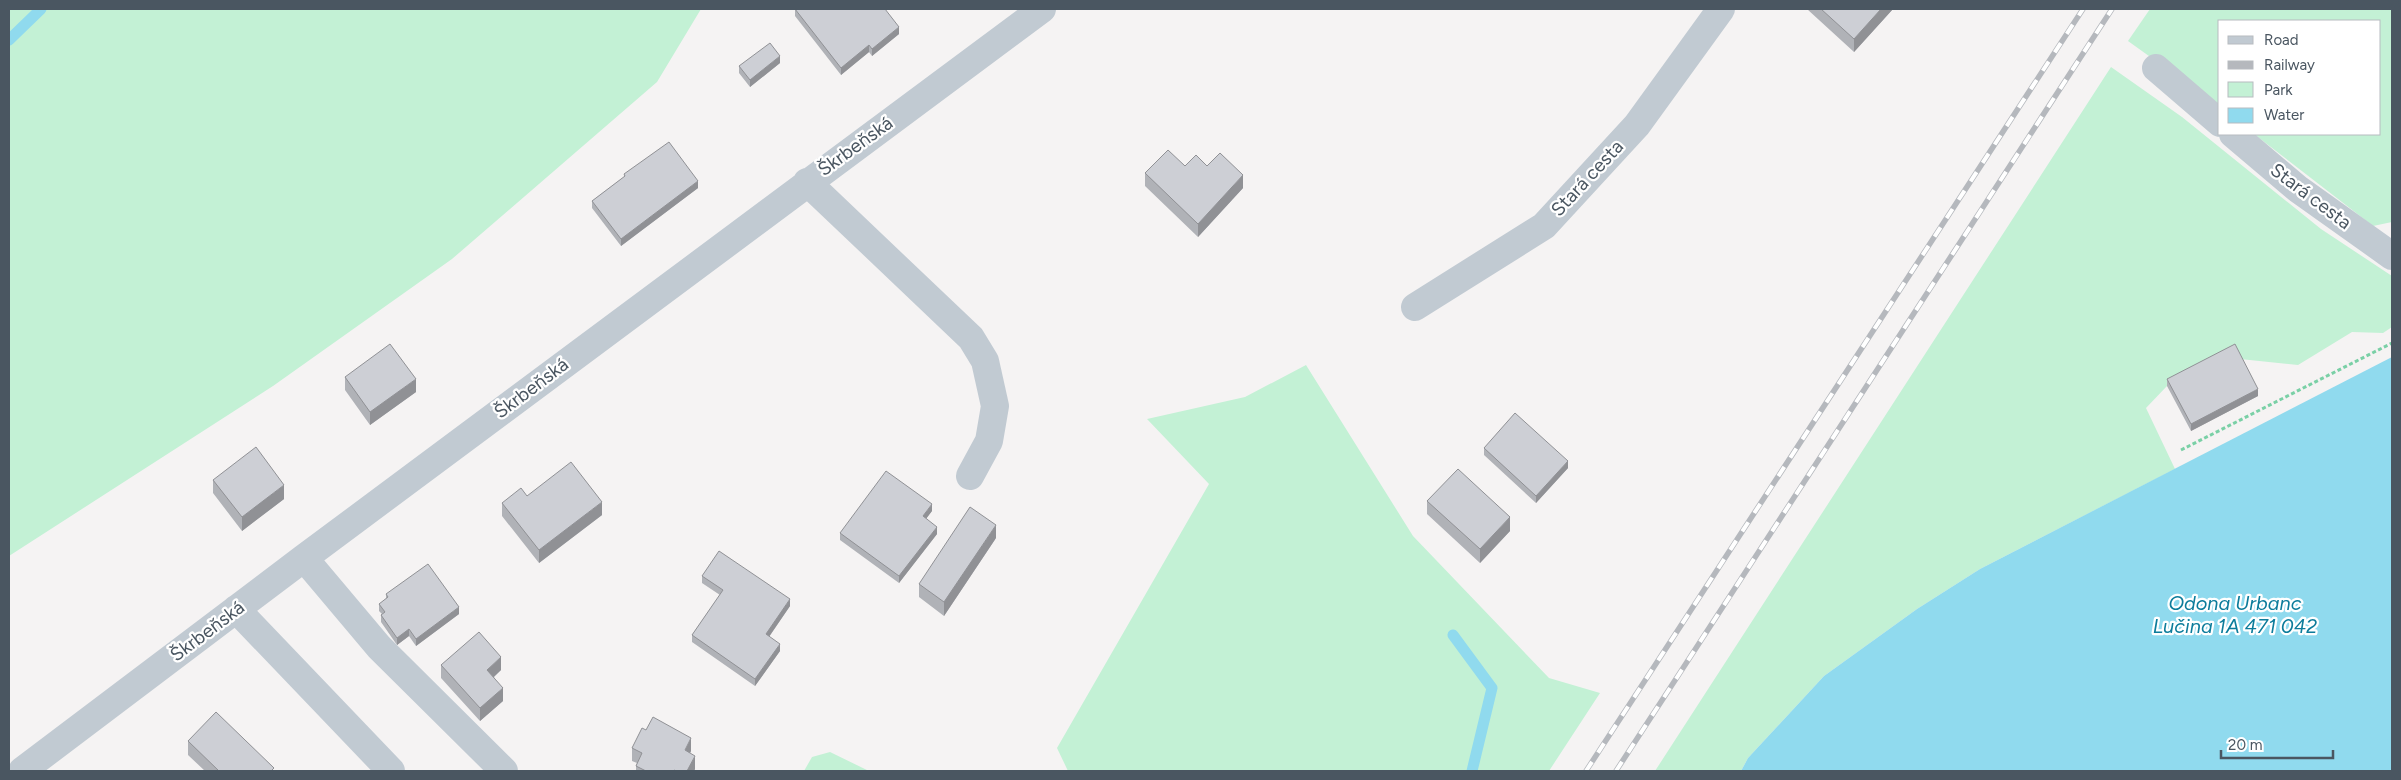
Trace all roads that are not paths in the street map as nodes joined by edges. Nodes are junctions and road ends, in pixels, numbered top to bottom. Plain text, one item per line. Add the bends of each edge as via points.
1 (1042, 9) edge
2 (1721, 9) edge
3 (2156, 68) dead end
4 (2218, 121) edge
5 (2234, 135) edge
6 (807, 182) junction
7 (2392, 256) edge
8 (1415, 307) dead end
9 (970, 476) dead end
10 (304, 558) junction
11 (236, 609) junction
12 (22, 771) edge
13 (391, 771) edge
14 (504, 771) edge

1 - 6 street, Škrbeňská
2 - 8 street, Stará cesta via 1637,125 1544,226
3 - 4 street
5 - 7 street, Stará cesta via 2298,189
6 - 9 street via 971,338 985,361 995,406 989,442
6 - 10 street, Škrbeňská
10 - 11 street, Škrbeňská
10 - 14 street via 379,647
11 - 12 street, Škrbeňská
11 - 13 street

